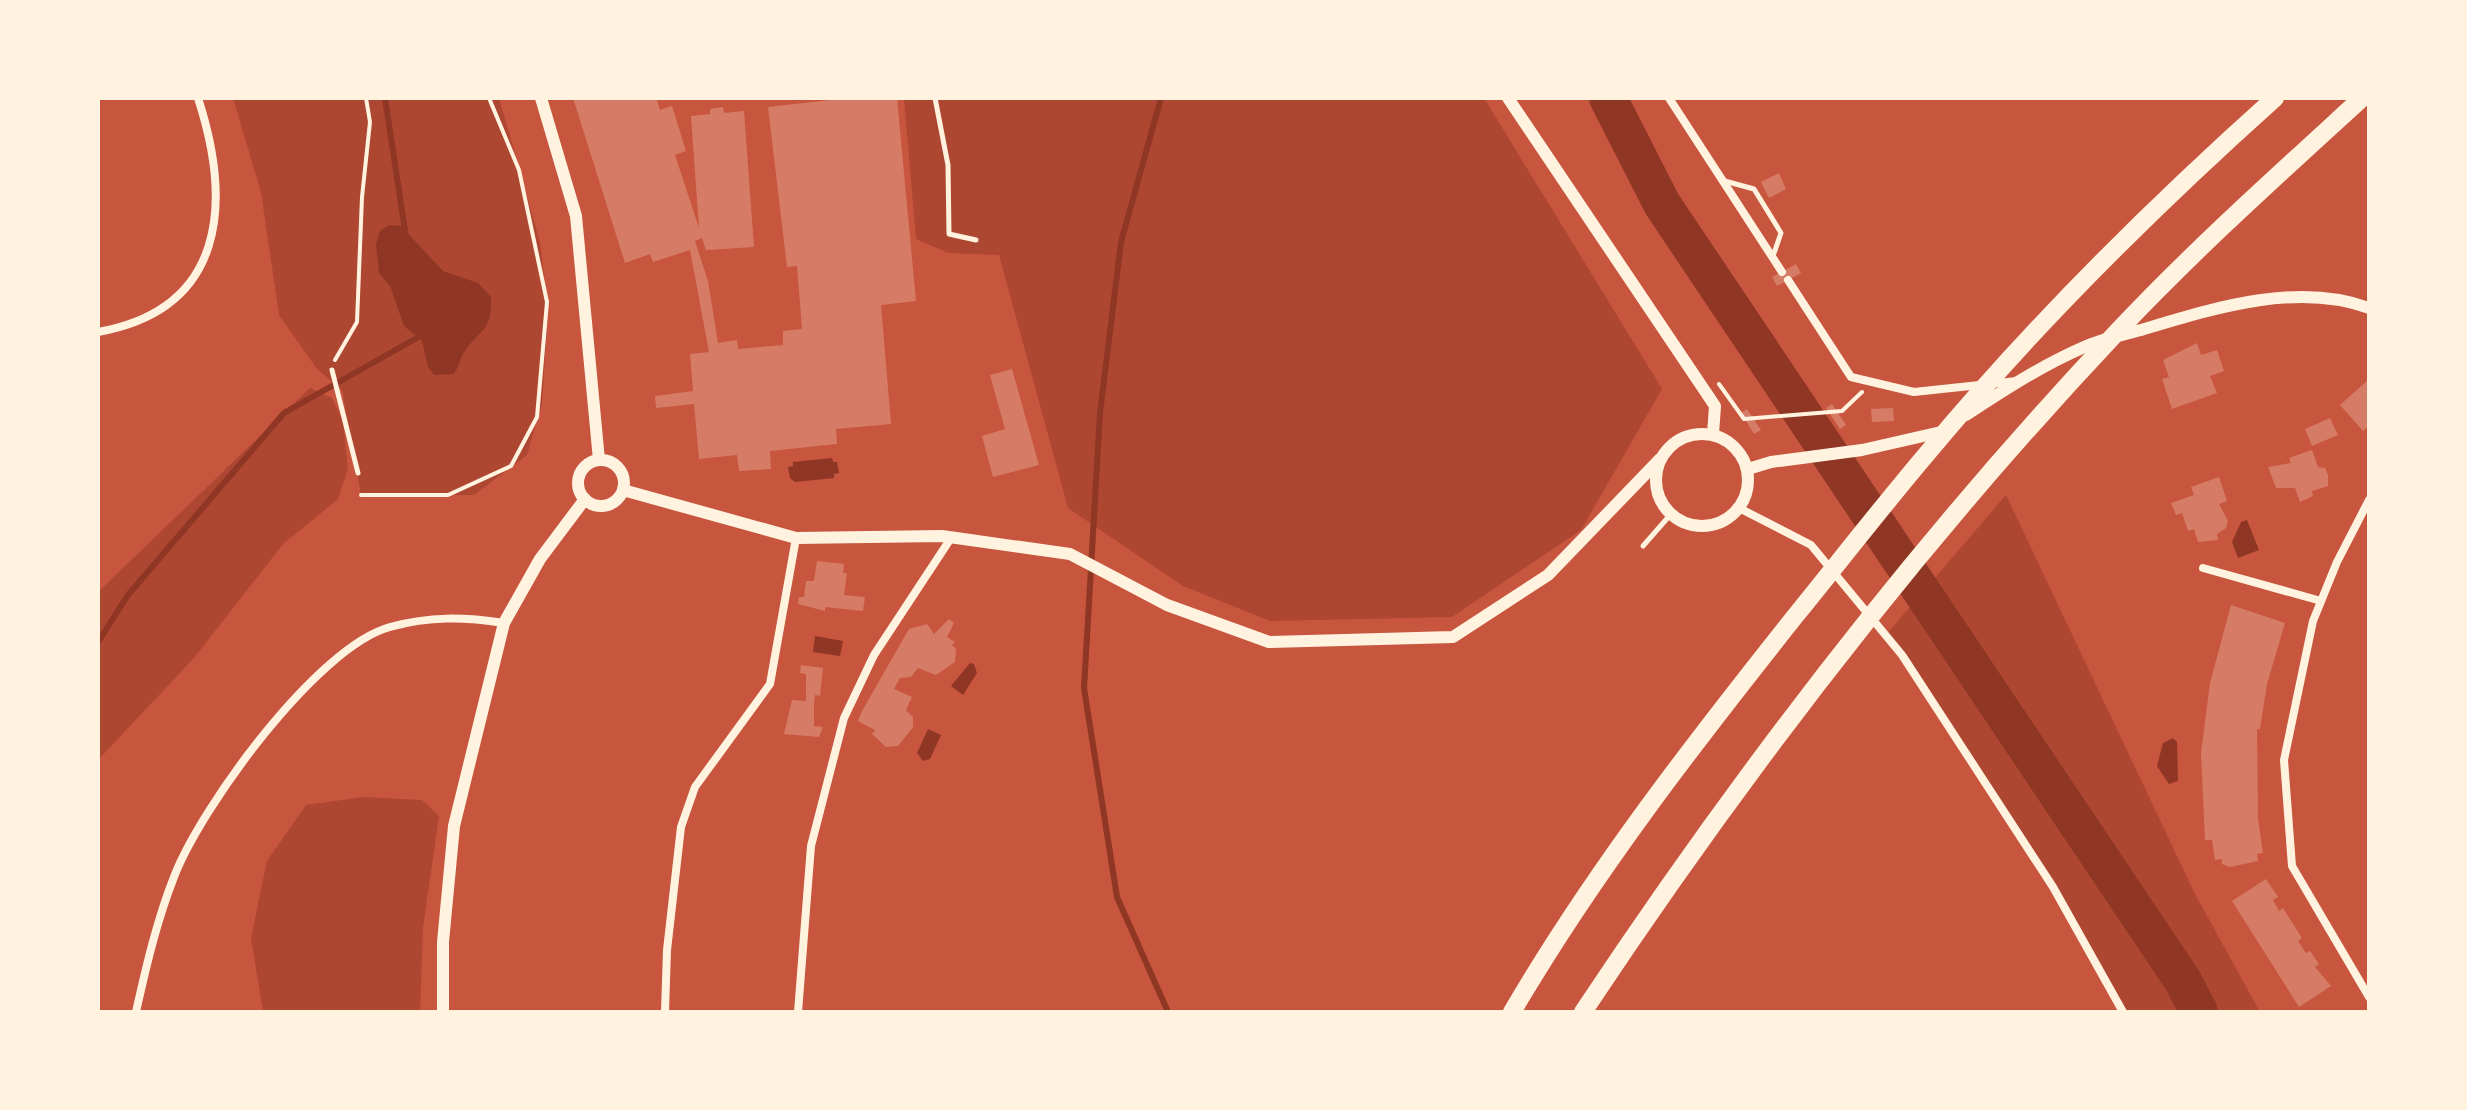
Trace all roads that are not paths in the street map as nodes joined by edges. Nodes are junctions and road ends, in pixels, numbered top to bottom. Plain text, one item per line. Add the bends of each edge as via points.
1 (198, 98) edge
2 (541, 98) edge
3 (935, 98) edge
4 (1508, 98) edge
5 (1669, 98) edge
6 (2275, 98) edge
7 (2362, 98) edge
8 (1721, 179) junction
9 (976, 240) dead end
10 (1772, 258) junction
11 (1782, 272) dead end
12 (1788, 280) dead end
13 (2369, 308) edge
14 (98, 332) edge
15 (332, 370) road end
16 (2018, 380) junction
17 (1713, 434) junction
18 (1660, 459) junction
19 (599, 460) junction
20 (1748, 469) junction
21 (358, 473) dead end
22 (623, 490) junction
23 (585, 499) junction
24 (2369, 500) edge
25 (1739, 508) junction
26 (1671, 514) junction
27 (796, 538) junction
28 (951, 538) junction
29 (1643, 546) dead end
30 (2203, 568) dead end
31 (2321, 601) junction
32 (504, 623) junction
33 (2369, 997) edge
34 (136, 1012) edge
35 (443, 1012) edge
36 (665, 1012) edge
37 (798, 1012) edge
38 (1512, 1012) edge
39 (1583, 1012) edge
40 (2123, 1012) edge

1 - 14 street via 213,171 215,221 203,265 175,303 124,327
2 - 19 street via 576,216
3 - 9 lane via 948,165 949,234
4 - 17 street via 1715,406
5 - 8 street
6 - 38 highway via 2065,301 1926,454 1699,736
7 - 39 highway via 2119,330 1985,476 1732,796
8 - 10 street
8 - 10 lane via 1754,189 1781,233
10 - 11 street
12 - 16 street via 1851,377 1914,392
13 - 16 street via 2317,298 2261,300 2084,347
15 - 21 lane
16 - 20 street via 1936,436
17 - 18 street via 1683,438
17 - 20 street via 1736,447
18 - 26 street via 1657,488
18 - 28 street via 1548,575 1453,637 1269,642 1167,605 1070,554
19 - 22 street via 619,468
19 - 23 street via 585,466 578,478
20 - 25 street via 1746,496
22 - 23 street via 606,505
22 - 27 street
23 - 32 street via 540,559
24 - 31 street
25 - 26 street via 1714,525 1684,523
25 - 40 street via 1811,545 1902,655 2053,887
26 - 29 lane
27 - 28 street
27 - 36 street via 770,684 695,787 681,827
28 - 37 street via 874,655 844,718 811,846
30 - 31 street
31 - 33 street via 2284,760 2292,866
32 - 34 street via 455,616 388,627 347,647 304,689 203,819 166,897
32 - 35 street via 454,826 443,942

